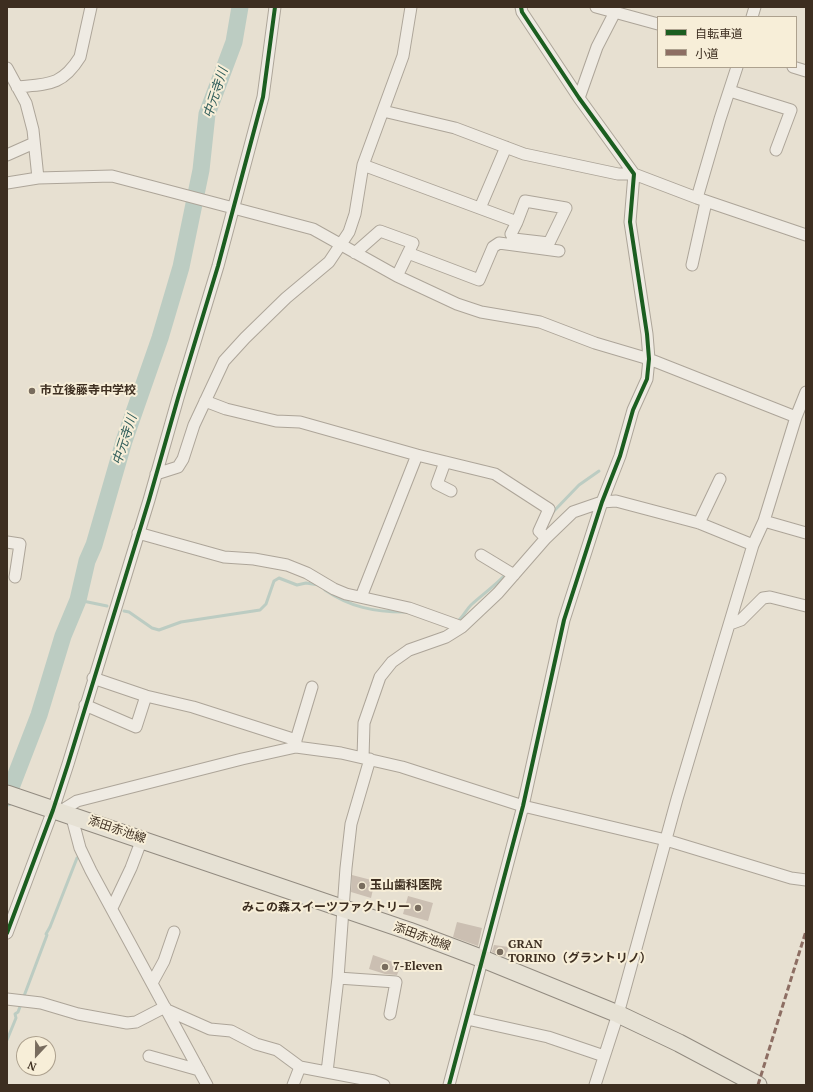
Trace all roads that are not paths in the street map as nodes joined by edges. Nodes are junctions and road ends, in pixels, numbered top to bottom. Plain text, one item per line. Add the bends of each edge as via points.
1 (91, 7) edge
2 (275, 7) edge
3 (411, 7) edge
4 (521, 7) edge
5 (596, 7) edge
6 (615, 12) junction
7 (657, 24) edge
8 (7, 68) edge
9 (738, 68) edge
10 (796, 68) edge
11 (806, 71) edge
12 (17, 87) junction
13 (730, 91) junction
14 (579, 98) junction
15 (383, 111) junction
16 (34, 143) junction
17 (506, 147) junction
18 (776, 150) dead end
19 (7, 156) edge
20 (363, 165) junction
21 (634, 174) junction
22 (38, 178) junction
23 (7, 183) edge
24 (702, 200) junction
25 (230, 207) junction
26 (480, 208) junction
27 (517, 222) junction
28 (806, 235) edge
29 (342, 246) junction
30 (559, 251) dead end
31 (355, 253) junction
32 (408, 253) junction
33 (692, 265) dead end
34 (397, 276) junction
35 (649, 360) junction
36 (806, 392) edge
37 (205, 402) junction
38 (796, 417) junction
39 (417, 455) junction
40 (445, 462) junction
41 (156, 474) junction
42 (720, 479) dead end
43 (451, 491) dead end
44 (602, 502) junction
45 (764, 521) junction
46 (699, 523) junction
47 (138, 533) junction
48 (806, 533) edge
49 (546, 538) junction
50 (7, 542) edge
51 (753, 545) junction
52 (481, 555) dead end
53 (514, 575) junction
54 (15, 577) dead end
55 (361, 597) junction
56 (806, 606) edge
57 (730, 624) junction
58 (462, 627) junction
59 (93, 678) junction
60 (312, 688) dead end
61 (146, 696) junction
62 (85, 705) junction
63 (296, 744) junction
64 (366, 758) junction
65 (7, 794) edge
66 (523, 806) junction
67 (58, 811) junction
68 (142, 839) junction
69 (666, 840) junction
70 (806, 880) edge
71 (112, 908) junction
72 (343, 909) junction
73 (174, 932) dead end
74 (7, 933) edge
75 (483, 959) junction
76 (338, 978) junction
77 (152, 982) junction
78 (7, 999) edge
79 (166, 1009) junction
80 (390, 1014) dead end
81 (618, 1014) junction
82 (467, 1018) junction
83 (149, 1056) dead end
84 (604, 1056) junction
85 (300, 1067) junction
86 (199, 1070) junction
87 (327, 1072) junction
88 (207, 1085) edge
89 (293, 1085) edge
90 (384, 1085) edge
91 (449, 1085) edge
92 (595, 1085) edge
93 (758, 1085) edge

1 - 12 street via 80,57 76,63 62,78 52,83
2 - 25 street via 263,97
3 - 15 street via 403,56
4 - 14 street
5 - 6 street
6 - 7 street
6 - 14 street via 597,47
8 - 12 street
9 - 13 street
10 - 11 street
12 - 16 street via 26,103
13 - 18 street via 790,110
13 - 24 street
14 - 21 street
15 - 17 street via 455,128
15 - 20 street
16 - 19 street
16 - 22 street
17 - 21 street via 579,167 618,174
17 - 26 street
20 - 26 street
20 - 29 street via 355,214
21 - 24 street
21 - 35 street via 630,222
22 - 23 street
22 - 25 street via 112,176
24 - 28 street
24 - 33 street
25 - 29 street via 313,229
25 - 41 street
26 - 27 street
27 - 27 street via 525,201 566,208 549,243 514,239 511,234
29 - 31 street
29 - 37 street via 329,262 281,303 224,361
30 - 32 street via 499,243 493,246 479,280
31 - 32 street via 380,231 413,244
31 - 34 street
32 - 34 street
34 - 35 street via 475,310 540,322
35 - 38 street
35 - 44 street via 647,379 633,410 620,456
36 - 38 street
37 - 39 street via 276,421 300,422
37 - 41 street via 194,425 184,460 178,467
38 - 45 street
39 - 40 street
39 - 55 street
40 - 43 street via 436,484
40 - 49 street via 495,474 549,509 539,532
41 - 47 street
42 - 46 street
44 - 46 street via 616,501
44 - 49 street via 573,512
44 - 66 street via 564,620
45 - 48 street
45 - 51 street
46 - 51 street
47 - 55 street via 224,557 287,565 307,572 334,589
47 - 59 street
49 - 53 street
50 - 54 street via 20,544
51 - 57 street
52 - 53 street
53 - 58 street via 480,612
55 - 58 street via 409,608
56 - 57 street via 770,597 763,598 741,620
57 - 69 street
58 - 64 street via 446,637 408,650 392,662 380,677 364,723
59 - 61 street
59 - 62 street
60 - 63 street
61 - 62 street via 136,727
61 - 63 street via 193,707
62 - 67 street
63 - 64 street
63 - 67 street via 77,801
64 - 66 street
64 - 72 street via 351,824
65 - 67 main road, 添田赤池線
66 - 69 street
66 - 75 street
67 - 68 main road, 添田赤池線
67 - 71 street
67 - 74 street
68 - 71 street via 132,868
68 - 72 main road, 添田赤池線
69 - 70 street via 791,878
69 - 81 street
71 - 77 street
72 - 75 main road, 添田赤池線
72 - 76 street
73 - 77 street via 164,961
75 - 81 main road, 添田赤池線
75 - 82 street
76 - 80 street via 396,982
76 - 87 street
77 - 79 street
78 - 79 street via 41,1003 78,1014 127,1023 136,1022
79 - 85 street via 210,1029 231,1031 256,1044 277,1050
79 - 86 street
81 - 84 street
81 - 93 main road, 添田赤池線
82 - 84 street via 548,1037
82 - 91 street
83 - 86 street
84 - 92 street
85 - 87 street
85 - 89 street
86 - 88 street
87 - 90 street

